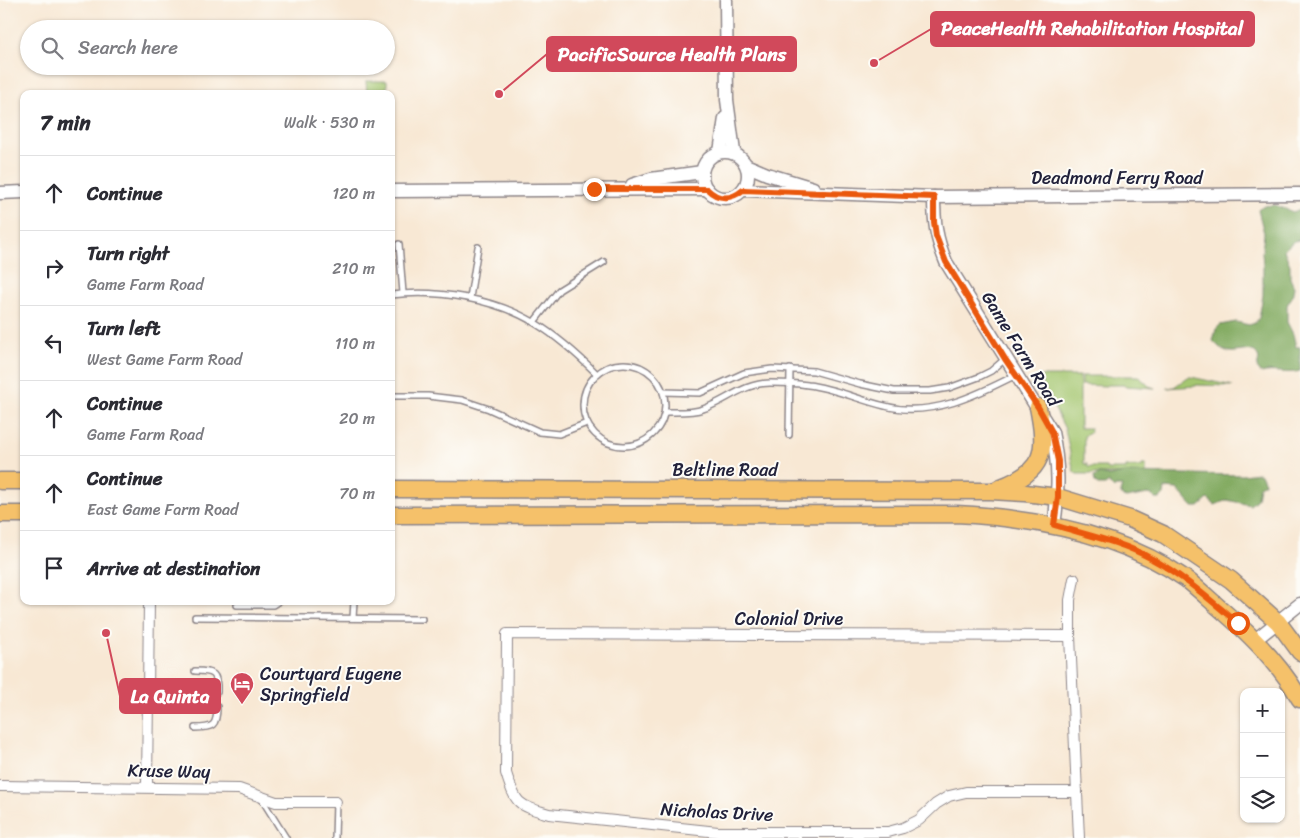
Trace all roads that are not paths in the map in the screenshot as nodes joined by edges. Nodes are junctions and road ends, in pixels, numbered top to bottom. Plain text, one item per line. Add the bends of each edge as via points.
1 (726, 0) edge
2 (727, 100) junction
3 (720, 152) junction
4 (734, 152) junction
5 (748, 166) junction
6 (702, 172) junction
7 (617, 189) junction
8 (707, 189) junction
9 (743, 190) junction
10 (395, 191) edge
11 (20, 192) edge
12 (0, 193) edge
13 (834, 194) junction
14 (1300, 194) edge
15 (934, 197) junction
16 (399, 244) dead end
17 (478, 247) dead end
18 (604, 262) dead end
19 (403, 293) junction
20 (395, 294) edge
21 (470, 298) junction
22 (534, 322) junction
23 (1005, 359) junction
24 (790, 369) junction
25 (597, 374) junction
26 (1017, 375) junction
27 (789, 384) junction
28 (663, 392) junction
29 (395, 396) edge
30 (1038, 407) junction
31 (665, 412) junction
32 (587, 423) junction
33 (789, 435) dead end
34 (0, 481) edge
35 (20, 481) edge
36 (395, 490) edge
37 (991, 491) junction
38 (1058, 497) junction
39 (0, 514) edge
40 (20, 514) edge
41 (395, 516) edge
42 (1054, 525) junction
43 (1074, 579) dead end
44 (1300, 604) edge
45 (149, 605) edge
46 (237, 605) dead end
47 (273, 605) edge
48 (354, 605) edge
49 (196, 617) dead end
50 (353, 618) junction
51 (422, 619) dead end
52 (1278, 622) junction
53 (507, 634) joint
54 (1070, 636) junction
55 (1254, 640) junction
56 (1300, 652) edge
57 (195, 672) dead end
58 (217, 692) dead end
59 (1300, 699) edge
60 (217, 707) dead end
61 (195, 728) dead end
62 (0, 786) edge
63 (146, 786) junction
64 (1076, 792) junction
65 (259, 796) junction
66 (336, 802) joint
67 (286, 838) edge
68 (335, 838) edge
69 (1079, 838) edge

1 - 2 street
2 - 3 street
2 - 4 street
3 - 4 street
3 - 6 street via 708,159
4 - 5 street
5 - 9 street via 748,183
5 - 13 street
6 - 7 street via 650,179
6 - 8 street
7 - 8 street
7 - 10 street
8 - 9 street via 725,198
9 - 13 street
11 - 12 street
13 - 15 street, Deadmond Ferry Road
14 - 15 street, Deadmond Ferry Road
15 - 23 street, Game Farm Road via 936,236 943,254
16 - 19 lane
17 - 21 lane
18 - 22 lane via 560,290
19 - 20 lane
19 - 21 lane
21 - 22 lane
22 - 25 lane via 561,341
23 - 24 lane via 979,378 930,391 894,391 814,371
23 - 26 street, Game Farm Road
24 - 27 lane
24 - 28 lane via 763,369 744,374 700,393
25 - 28 lane via 622,364 635,366 657,380
25 - 32 lane via 584,397
26 - 27 lane via 970,398 917,408 887,407 808,384
26 - 30 street, Game Farm Road
27 - 31 lane via 752,385 702,410
27 - 33 lane
28 - 31 lane
29 - 32 lane via 462,400 540,432 559,434
30 - 37 main road via 1043,432 1042,452 1034,469 1019,481
30 - 38 street, Game Farm Road via 1052,432 1058,461
31 - 32 lane via 653,435 630,446 617,446 605,441 594,434
34 - 35 main road
36 - 37 main road, Beltline Road
37 - 38 main road, Beltline Road
38 - 42 street, Game Farm Road
38 - 52 main road, Beltline Road via 1163,534 1231,580
39 - 40 main road
41 - 42 main road via 956,514 997,516
42 - 55 main road via 1109,541 1151,558 1186,580
43 - 54 street via 1070,600
44 - 52 street
45 - 63 street
46 - 47 lane
48 - 50 lane
49 - 50 lane
50 - 51 lane
52 - 55 street
52 - 56 main road, Beltline Road
53 - 54 street, Colonial Drive
53 - 64 street, Nicholas Drive via 506,773 513,795 525,807 550,814 718,832 888,832 919,820 949,796 966,792
54 - 64 street
55 - 59 main road
57 - 58 lane via 213,674
60 - 61 lane via 214,724
62 - 63 street, Kruse Way
63 - 65 street, Kruse Way via 239,789
64 - 69 street
65 - 66 street, Kruse Way via 276,802
65 - 67 lane
66 - 68 lane

